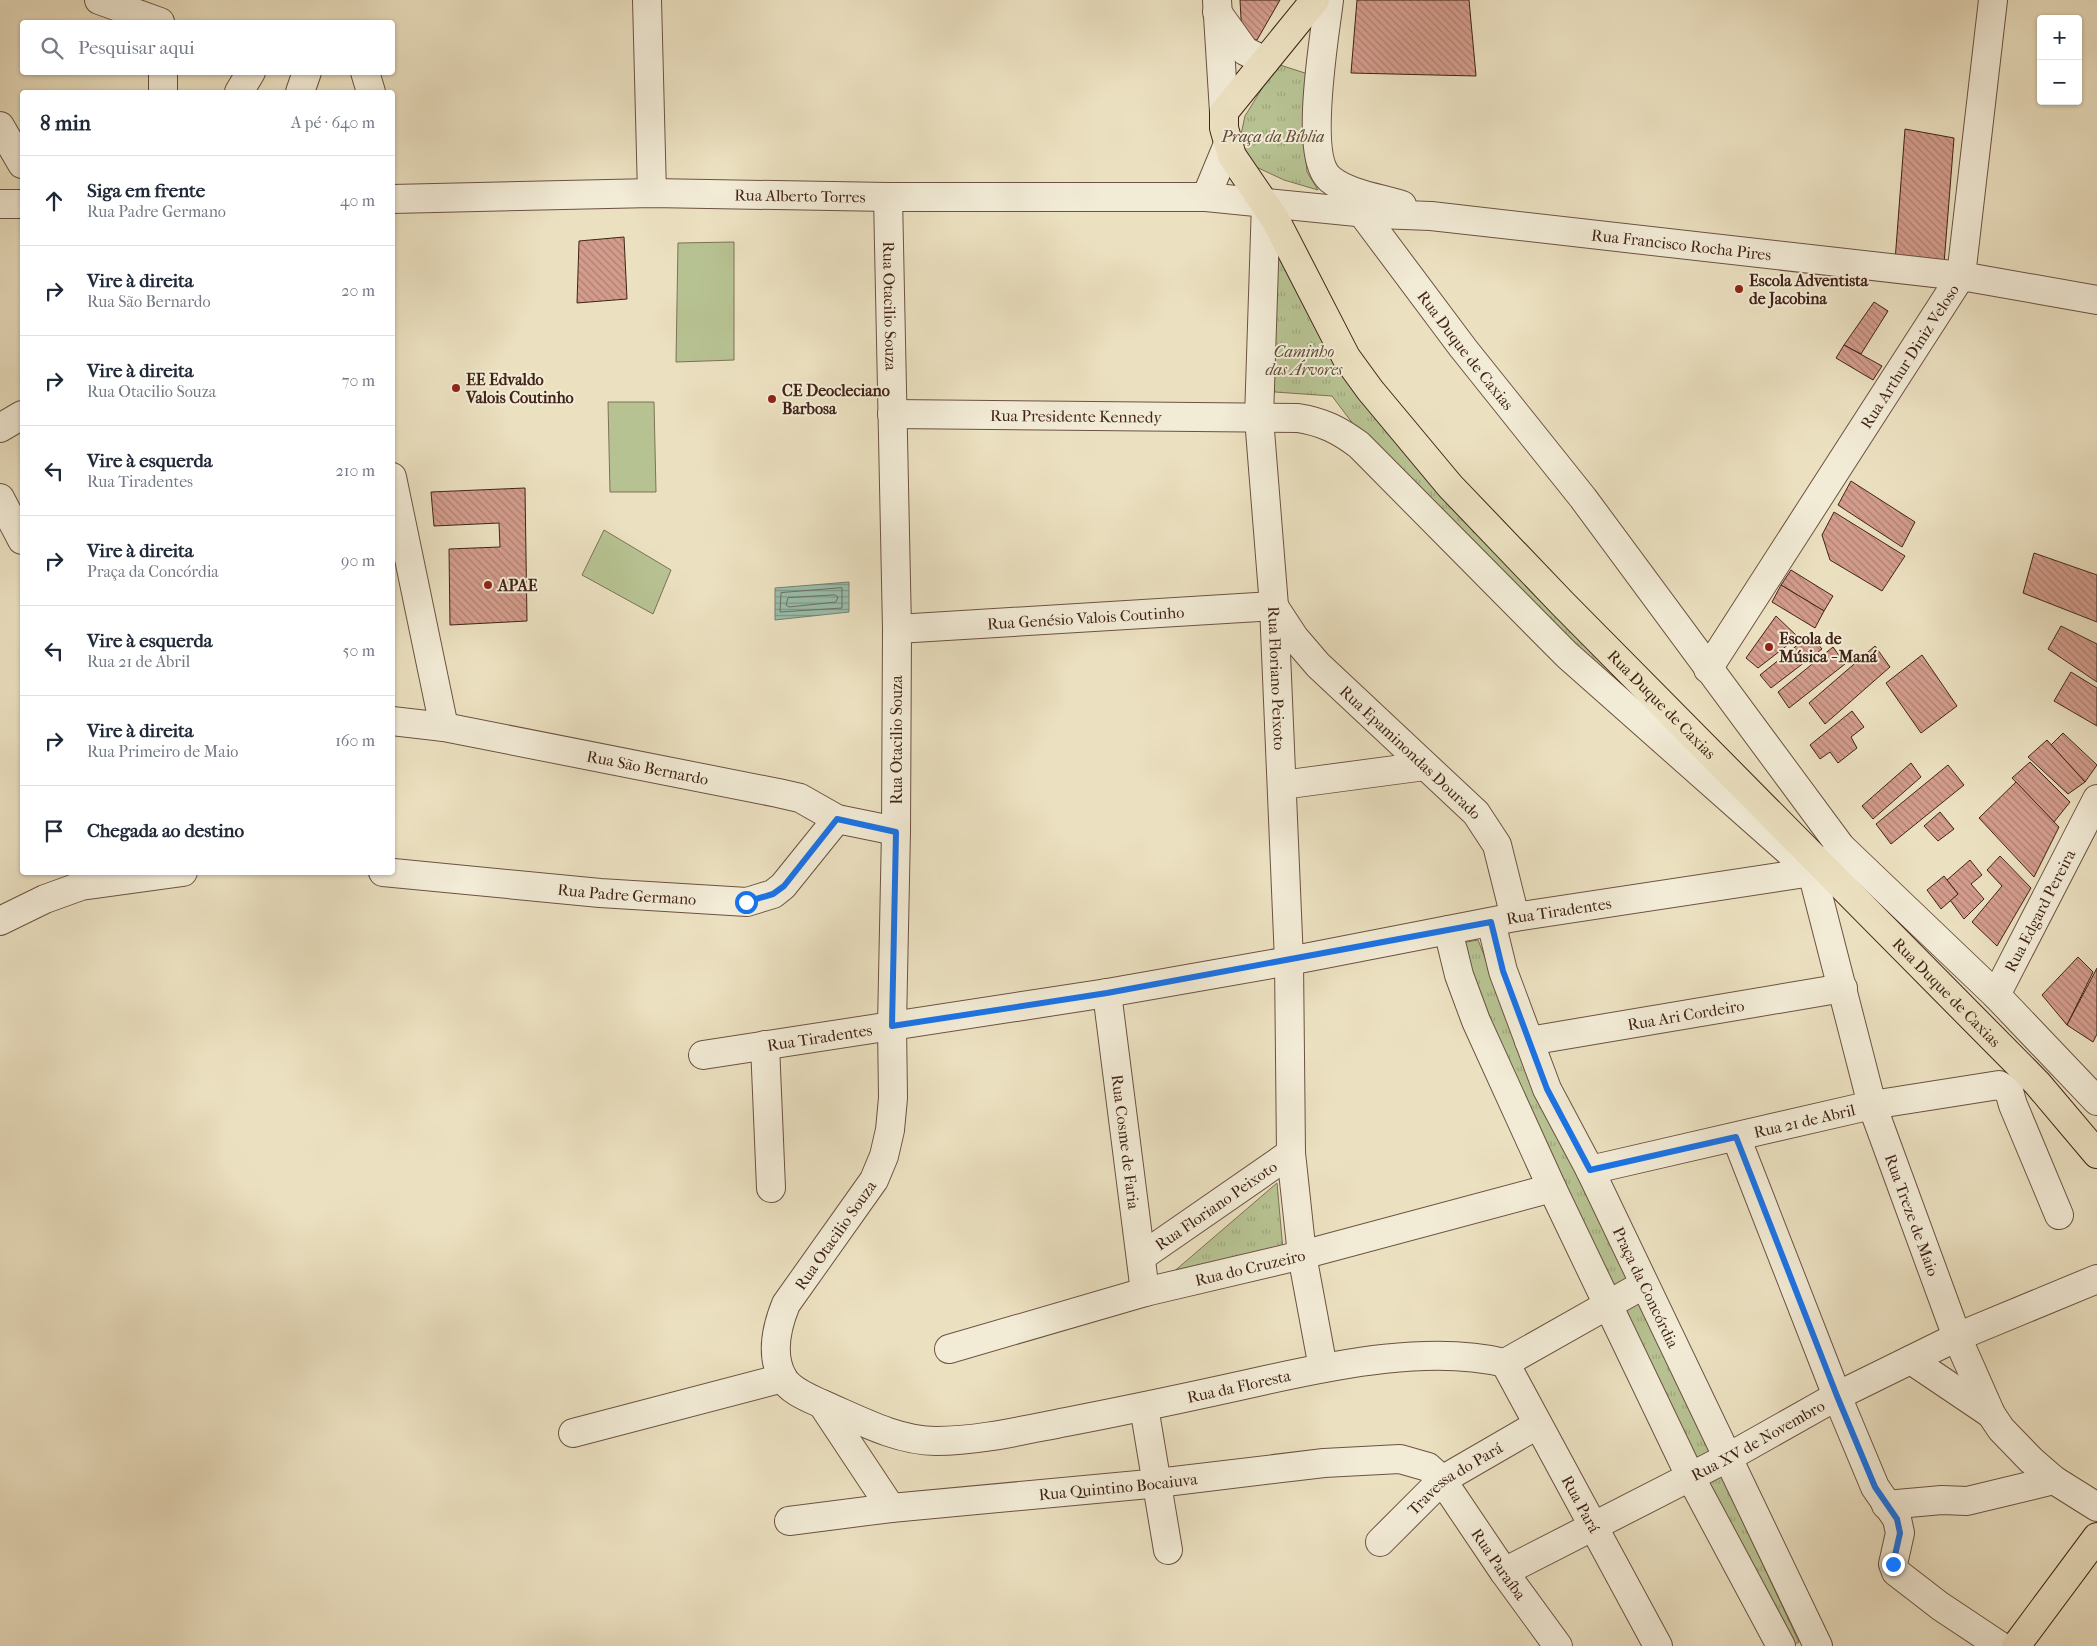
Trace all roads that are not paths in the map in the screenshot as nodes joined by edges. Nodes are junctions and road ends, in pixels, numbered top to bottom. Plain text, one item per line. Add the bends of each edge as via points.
1 (99, 0) edge
2 (164, 0) edge
3 (647, 0) edge
4 (1315, 0) edge
5 (1330, 0) edge
6 (1993, 0) edge
7 (1217, 6) edge
8 (156, 20) edge
9 (162, 20) edge
10 (1266, 61) junction
11 (163, 75) edge
12 (249, 75) edge
13 (307, 75) edge
14 (366, 75) edge
15 (163, 90) edge
16 (240, 90) edge
17 (301, 90) edge
18 (370, 90) edge
19 (1224, 112) junction
20 (0, 126) edge
21 (1228, 144) junction
22 (20, 161) edge
23 (652, 193) junction
24 (888, 197) junction
25 (1206, 197) junction
26 (395, 199) edge
27 (0, 204) edge
28 (20, 204) edge
29 (1270, 211) junction
30 (1362, 213) junction
31 (1431, 216) junction
32 (1961, 276) junction
33 (2097, 300) edge
34 (892, 414) junction
35 (20, 416) edge
36 (1259, 418) junction
37 (0, 428) edge
38 (395, 491) edge
39 (0, 498) edge
40 (20, 536) edge
41 (1274, 606) junction
42 (897, 629) junction
43 (1708, 669) junction
44 (395, 721) edge
45 (444, 727) junction
46 (1425, 766) junction
47 (1282, 785) junction
48 (2097, 799) edge
49 (837, 819) junction
50 (896, 832) junction
51 (1841, 847) junction
52 (1818, 871) junction
53 (395, 873) edge
54 (161, 875) edge
55 (1503, 920) junction
56 (0, 921) edge
57 (1448, 930) junction
58 (1289, 961) junction
59 (1842, 988) junction
60 (1107, 993) junction
61 (1996, 995) junction
62 (892, 1026) junction
63 (1530, 1041) junction
64 (765, 1045) junction
65 (703, 1054) dead end
66 (1547, 1089) junction
67 (2097, 1101) edge
68 (1513, 1103) junction
69 (1872, 1105) junction
70 (1736, 1137) junction
71 (1291, 1153) junction
72 (2097, 1154) edge
73 (1590, 1170) junction
74 (771, 1188) dead end
75 (1552, 1188) junction
76 (2059, 1215) dead end
77 (1302, 1255) junction
78 (1141, 1258) junction
79 (2097, 1279) edge
80 (1643, 1285) junction
81 (1145, 1292) junction
82 (1608, 1304) junction
83 (1957, 1336) junction
84 (949, 1349) dead end
85 (1911, 1360) junction
86 (1504, 1363) junction
87 (1323, 1368) junction
88 (783, 1378) junction
89 (1837, 1396) junction
90 (822, 1404) junction
91 (1144, 1407) junction
92 (1991, 1414) junction
93 (1537, 1424) junction
94 (573, 1433) dead end
95 (1727, 1458) junction
96 (1690, 1476) junction
97 (1442, 1480) junction
98 (2054, 1480) junction
99 (1158, 1482) junction
100 (1886, 1505) junction
101 (2097, 1507) edge
102 (891, 1508) junction
103 (1756, 1516) junction
104 (789, 1521) dead end
105 (1594, 1528) junction
106 (1720, 1534) junction
107 (2097, 1537) edge
108 (1380, 1542) dead end
109 (1168, 1550) dead end
110 (1504, 1572) junction
111 (1558, 1646) edge
112 (1658, 1646) edge
113 (1781, 1646) edge
114 (1818, 1646) edge
115 (2000, 1646) edge
116 (2016, 1646) edge

1 - 8 street
2 - 9 street
3 - 23 street
4 - 10 main road
5 - 31 street via 1320,64 1317,122 1320,165 1330,178 1348,188
6 - 32 street, Rua Arthur Diniz Veloso
7 - 10 street via 1245,51
7 - 19 street
10 - 19 main road
11 - 15 street
12 - 16 street
13 - 17 street
14 - 18 street
19 - 21 main road, Rua Duque de Caxias
20 - 22 street
21 - 25 street
21 - 29 main road, Rua Duque de Caxias via 1240,168
23 - 24 street, Rua Alberto Torres
23 - 26 street, Rua Alberto Torres
24 - 25 street, Rua Alberto Torres
24 - 34 street, Rua Otacilio Souza
25 - 29 street, Rua Francisco Rocha Pires
27 - 28 street
29 - 30 street, Rua Francisco Rocha Pires
29 - 36 street, Rua Floriano Peixoto
29 - 52 main road, Rua Duque de Caxias via 1346,357 1370,390 1450,486
30 - 31 street, Rua Francisco Rocha Pires
30 - 43 street, Rua Duque de Caxias via 1463,348 1582,498
31 - 32 street, Rua Francisco Rocha Pires
32 - 33 street, Rua Francisco Rocha Pires
32 - 43 street, Rua Arthur Diniz Veloso
34 - 36 street, Rua Presidente Kennedy
34 - 42 street, Rua Otacilio Souza
35 - 37 street
36 - 41 street, Rua Floriano Peixoto
36 - 52 street, Rua Duque de Caxias via 1298,418 1320,422 1340,430 1359,445 1567,655
38 - 45 street
39 - 40 street
41 - 42 street, Rua Genésio Valois Coutinho
41 - 46 street, Rua Epaminondas Dourado via 1318,665
41 - 47 street, Rua Floriano Peixoto
42 - 50 street, Rua Otacilio Souza
43 - 51 street, Rua Duque de Caxias
44 - 45 street, Rua São Bernardo
45 - 49 street, Rua São Bernardo via 800,798
46 - 47 street
46 - 55 street, Rua Epaminondas Dourado via 1476,813 1488,829 1502,861
47 - 58 street, Rua Floriano Peixoto
48 - 61 street, Rua Edgard Pereira
49 - 50 street, Rua São Bernardo
49 - 53 street, Rua Padre Germano via 784,886 773,894 746,902 590,892
50 - 62 street, Rua Otacilio Souza
51 - 52 street
51 - 61 street, Rua Duque de Caxias
52 - 55 street, Rua Tiradentes
52 - 59 street, Rua Treze de Maio
52 - 72 main road, Rua Duque de Caxias via 2037,1083
54 - 56 street via 81,886
55 - 57 street, Rua Tiradentes
55 - 63 street, Praça da Concórdia via 1503,971
57 - 58 street, Rua Tiradentes
57 - 68 street via 1459,975 1476,1021
58 - 60 street, Rua Tiradentes
58 - 71 street, Rua Floriano Peixoto
59 - 63 street, Rua Ari Cordeiro
59 - 69 street, Rua Treze de Maio
60 - 62 street, Rua Tiradentes
60 - 78 street, Rua Cosme de Faria
61 - 67 street, Rua Duque de Caxias
62 - 64 street, Rua Tiradentes
62 - 88 street, Rua Otacilio Souza via 893,1098 884,1156 874,1180 786,1304 776,1353
63 - 66 street, Praça da Concórdia
64 - 65 street, Rua Tiradentes
64 - 74 street
66 - 68 street
66 - 73 street, Praça da Concórdia
68 - 75 street
69 - 70 street, Rua 21 de Abril
69 - 76 street via 1982,1086 2005,1087
69 - 83 street, Rua Treze de Maio
70 - 73 street, Rua 21 de Abril
70 - 89 street
71 - 77 street, Rua Floriano Peixoto
71 - 78 street, Rua Floriano Peixoto
73 - 80 street, Praça da Concórdia
75 - 77 street, Rua do Cruzeiro
75 - 82 street
77 - 81 street, Rua do Cruzeiro
77 - 87 street, Rua Floriano Peixoto
78 - 81 street, Rua Cosme de Faria
79 - 83 street, Rua XV de Novembro
80 - 82 street
80 - 95 street, Praça da Concórdia
81 - 84 street, Rua do Cruzeiro
82 - 86 street
82 - 96 street
83 - 85 street, Rua XV de Novembro
83 - 92 street, Rua Treze de Maio
85 - 89 street, Rua XV de Novembro
85 - 92 street
86 - 87 street, Rua da Floresta via 1488,1359 1436,1357 1385,1359
86 - 93 street, Rua Pará
87 - 91 street, Rua da Floresta
88 - 90 street via 804,1396
88 - 94 street
89 - 95 street, Rua XV de Novembro
89 - 100 street via 1875,1487
90 - 91 street, Rua da Floresta via 894,1433 935,1441 1009,1433
90 - 102 street
91 - 99 street
92 - 98 street, Rua Treze de Maio
93 - 97 street, Travessa do Pará
93 - 105 street, Rua Pará
95 - 96 street, Rua XV de Novembro
95 - 103 street, Praça da Concórdia
96 - 105 street, Rua XV de Novembro
96 - 106 street
97 - 99 street, Rua Quintino Bocaiuva via 1428,1467 1386,1458
97 - 108 street, Travessa do Pará
97 - 110 street, Rua Paraíba
98 - 100 street via 1967,1501
98 - 101 street, Rua Treze de Maio
99 - 102 street, Rua Quintino Bocaiuva
99 - 109 street
100 - 115 street via 1897,1519 1900,1533 1893,1564 1896,1572
102 - 104 street, Rua Quintino Bocaiuva
103 - 106 street
103 - 114 street, Praça da Concórdia
105 - 110 street, Rua XV de Novembro
105 - 112 street, Rua Pará
106 - 113 street
107 - 116 main road
110 - 111 street, Rua Paraíba

